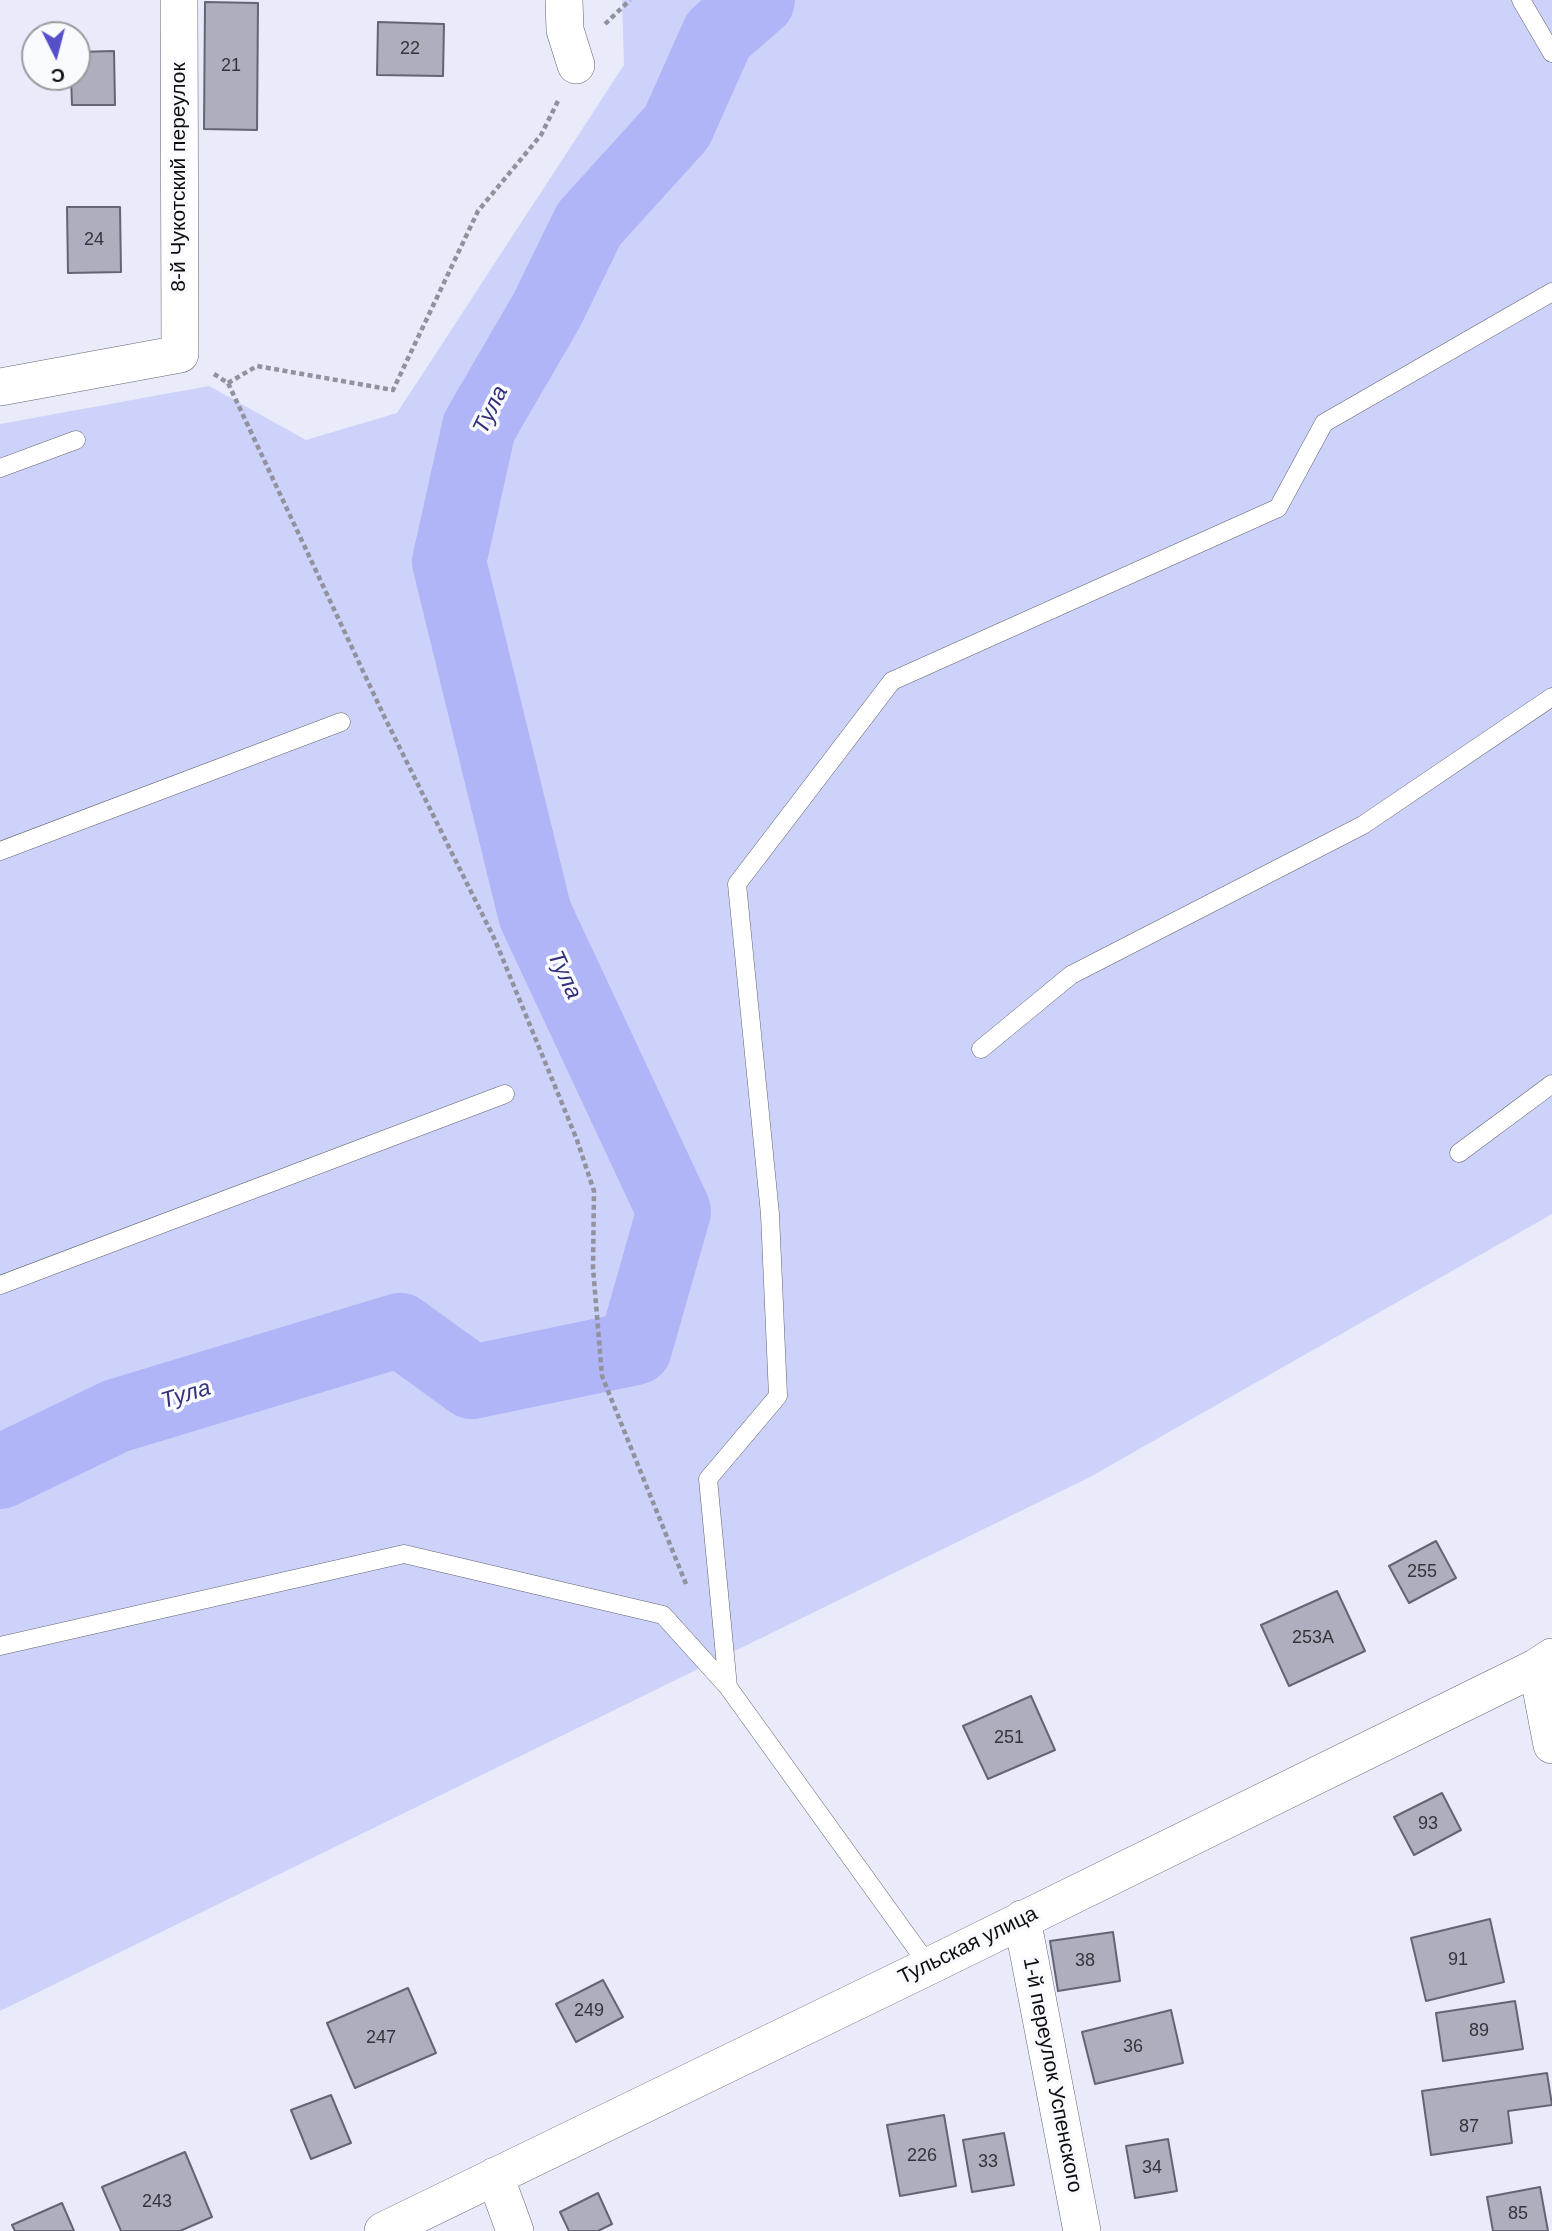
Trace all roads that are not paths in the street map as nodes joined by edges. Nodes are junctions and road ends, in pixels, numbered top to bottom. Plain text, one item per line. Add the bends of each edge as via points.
1 (179, 0) edge
2 (564, 0) edge
3 (1521, 0) edge
4 (1552, 53) edge
5 (576, 65) road end
6 (1552, 292) edge
7 (0, 387) edge
8 (76, 440) dead end
9 (0, 468) edge
10 (1552, 697) edge
11 (341, 722) dead end
12 (0, 851) edge
13 (981, 1049) dead end
14 (1552, 1084) edge
15 (505, 1094) dead end
16 (1459, 1153) dead end
17 (0, 1285) edge
18 (0, 1646) edge
19 (1545, 1662) edge
20 (728, 1687) junction
21 (1552, 1745) edge
22 (1023, 1919) junction
23 (929, 1966) junction
24 (495, 2176) junction
25 (383, 2231) edge
26 (515, 2231) edge
27 (1082, 2231) edge

1 - 7 street, 8-й Чукотский переулок via 180,354
2 - 5 street via 565,30
3 - 4 lane
6 - 20 lane via 1324,423 1278,508 892,681 737,884 770,1214 778,1396 708,1479
8 - 9 lane
10 - 13 lane via 1363,825 1071,975
11 - 12 lane
14 - 16 lane
15 - 17 lane
18 - 20 lane via 404,1554 663,1615
19 - 21 street
19 - 22 street, Тульская улица
20 - 23 lane
22 - 23 street, Тульская улица
22 - 27 street, 1-й переулок Успенского
23 - 24 street, Тульская улица
24 - 25 street, Тульская улица
24 - 26 street

